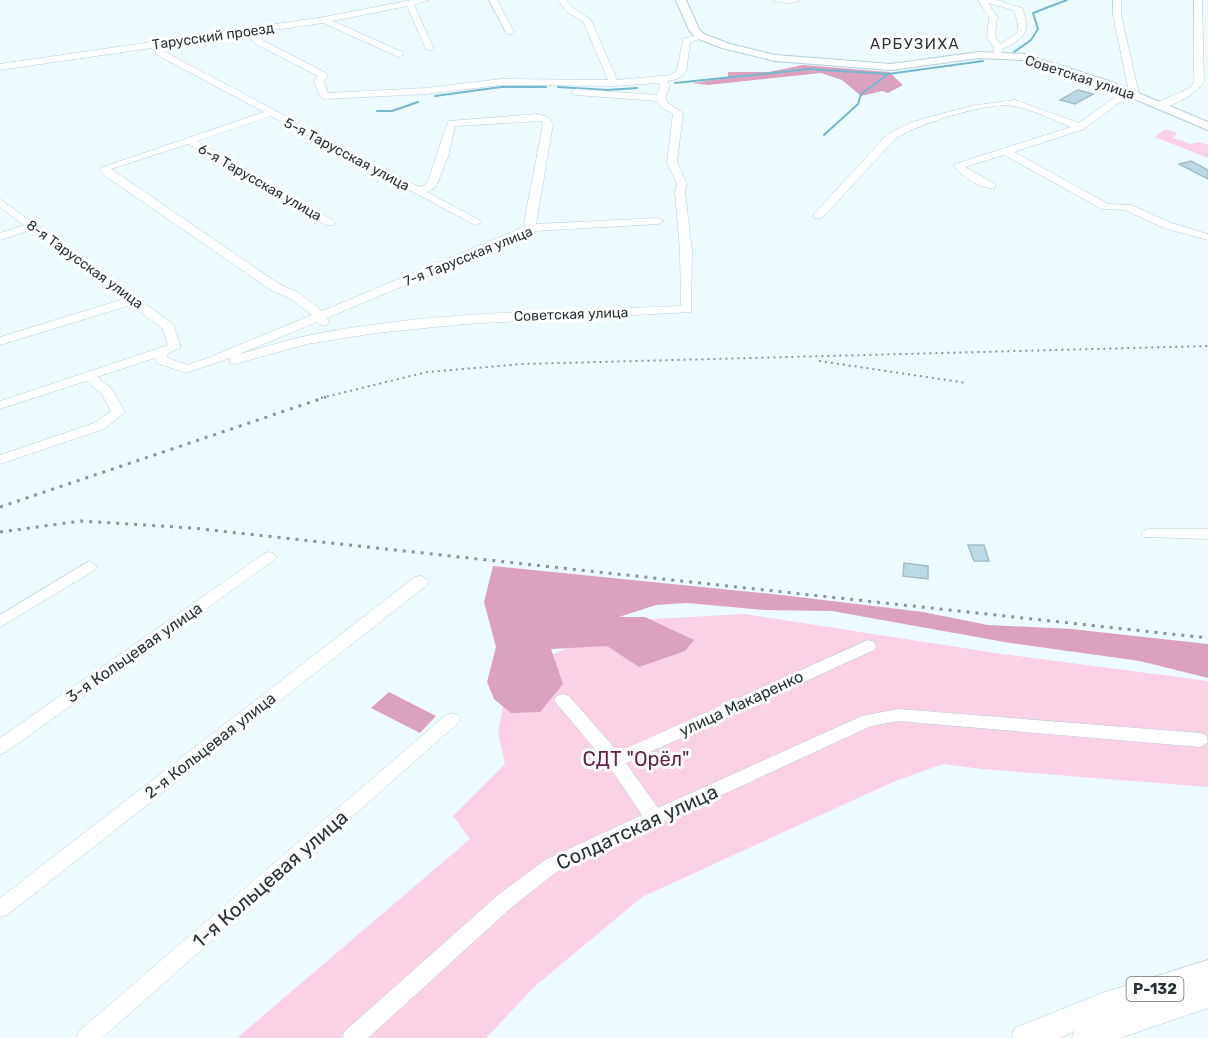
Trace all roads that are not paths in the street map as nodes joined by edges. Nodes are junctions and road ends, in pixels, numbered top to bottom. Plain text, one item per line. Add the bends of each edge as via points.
1 (426, 0) edge
2 (493, 0) edge
3 (562, 0) edge
4 (681, 0) edge
5 (777, 0) edge
6 (796, 0) edge
7 (984, 0) edge
8 (1117, 0) edge
9 (1198, 0) edge
10 (410, 4) junction
11 (324, 20) junction
12 (247, 32) junction
13 (510, 32) dead end
14 (700, 36) junction
15 (155, 45) junction
16 (430, 49) dead end
17 (998, 51) junction
18 (399, 54) dead end
19 (0, 67) edge
20 (662, 80) junction
21 (614, 82) junction
22 (552, 87) junction
23 (476, 94) dead end
24 (1134, 94) junction
25 (660, 98) junction
26 (1160, 105) junction
27 (272, 113) junction
28 (1208, 126) edge
29 (1080, 127) junction
30 (190, 141) junction
31 (1004, 151) junction
32 (991, 186) dead end
33 (421, 190) junction
34 (0, 202) edge
35 (818, 216) dead end
36 (658, 221) dead end
37 (476, 222) dead end
38 (330, 223) dead end
39 (32, 226) junction
40 (532, 228) junction
41 (0, 237) edge
42 (1206, 237) dead end
43 (135, 300) junction
44 (320, 316) junction
45 (331, 335) junction
46 (0, 340) edge
47 (160, 353) junction
48 (235, 360) dead end
49 (88, 376) junction
50 (0, 405) edge
51 (0, 460) edge
52 (1149, 534) dead end
53 (1208, 534) edge
54 (269, 557) dead end
55 (89, 566) dead end
56 (421, 581) dead end
57 (0, 622) edge
58 (868, 646) dead end
59 (563, 700) dead end
60 (452, 719) dead end
61 (1200, 740) dead end
62 (0, 747) edge
63 (615, 761) junction
64 (654, 818) junction
65 (0, 909) edge
66 (1208, 972) edge
67 (1208, 995) edge
68 (87, 1038) edge
69 (353, 1038) edge
70 (1026, 1038) edge
71 (1087, 1038) edge

1 - 10 street, Тарусский проезд
2 - 13 street
3 - 21 street via 587,20
4 - 14 main road
5 - 6 street
7 - 17 street via 993,16 991,38
7 - 17 street via 1018,8 1024,22 1022,33
8 - 24 street
9 - 26 street via 1199,82 1194,89
10 - 11 street, Тарусский проезд
10 - 16 street
11 - 12 street, Тарусский проезд
11 - 18 street
12 - 15 street, Тарусский проезд
12 - 22 street via 324,75 319,82 325,96 426,91 470,84
14 - 17 main road, Советская улица via 782,60 838,65 891,67
14 - 20 street via 687,41 681,72
15 - 19 street, Тарусский проезд
15 - 27 street, 5-я Тарусская улица via 162,54
17 - 24 main road, Советская улица
20 - 21 street
20 - 25 street
21 - 22 street
22 - 23 street
22 - 25 street
24 - 26 main road, Советская улица
24 - 29 street via 1104,108
25 - 45 street, Советская улица via 678,113 672,162 682,184 687,309 515,316
26 - 28 main road, Советская улица
27 - 30 street
27 - 33 street, 5-я Тарусская улица via 413,190
29 - 31 street
29 - 35 street via 1008,103 906,127 892,136
30 - 38 street, 6-я Тарусская улица
30 - 44 street via 105,168 202,239 295,296
31 - 32 street via 959,166
31 - 42 street via 1106,207 1127,207 1168,226
33 - 37 street via 425,196
33 - 40 street, 5-я Тарусская улица via 431,187 453,123 545,119 548,124
34 - 39 street, 8-я Тарусская улица
36 - 40 street, 7-я Тарусская улица
39 - 41 street
39 - 43 street, 8-я Тарусская улица
40 - 44 street, 7-я Тарусская улица
43 - 46 street
43 - 47 street, 8-я Тарусская улица via 170,327 175,347
44 - 45 street
44 - 47 street, 7-я Тарусская улица via 186,369 162,360
45 - 48 street, Советская улица
47 - 49 street
49 - 50 street
49 - 51 street via 106,391 118,412 99,426
52 - 53 street
54 - 62 street, 3-я Кольцевая улица
55 - 57 street
56 - 65 street, 2-я Кольцевая улица
58 - 63 street, улица Макаренко
59 - 63 street
60 - 68 street, 1-я Кольцевая улица
61 - 64 street, Солдатская улица via 898,715 868,720
63 - 64 street
64 - 69 street, Солдатская улица via 552,865 505,901
66 - 70 highway, Р-132 via 1102,1006
67 - 71 highway, Р-132

